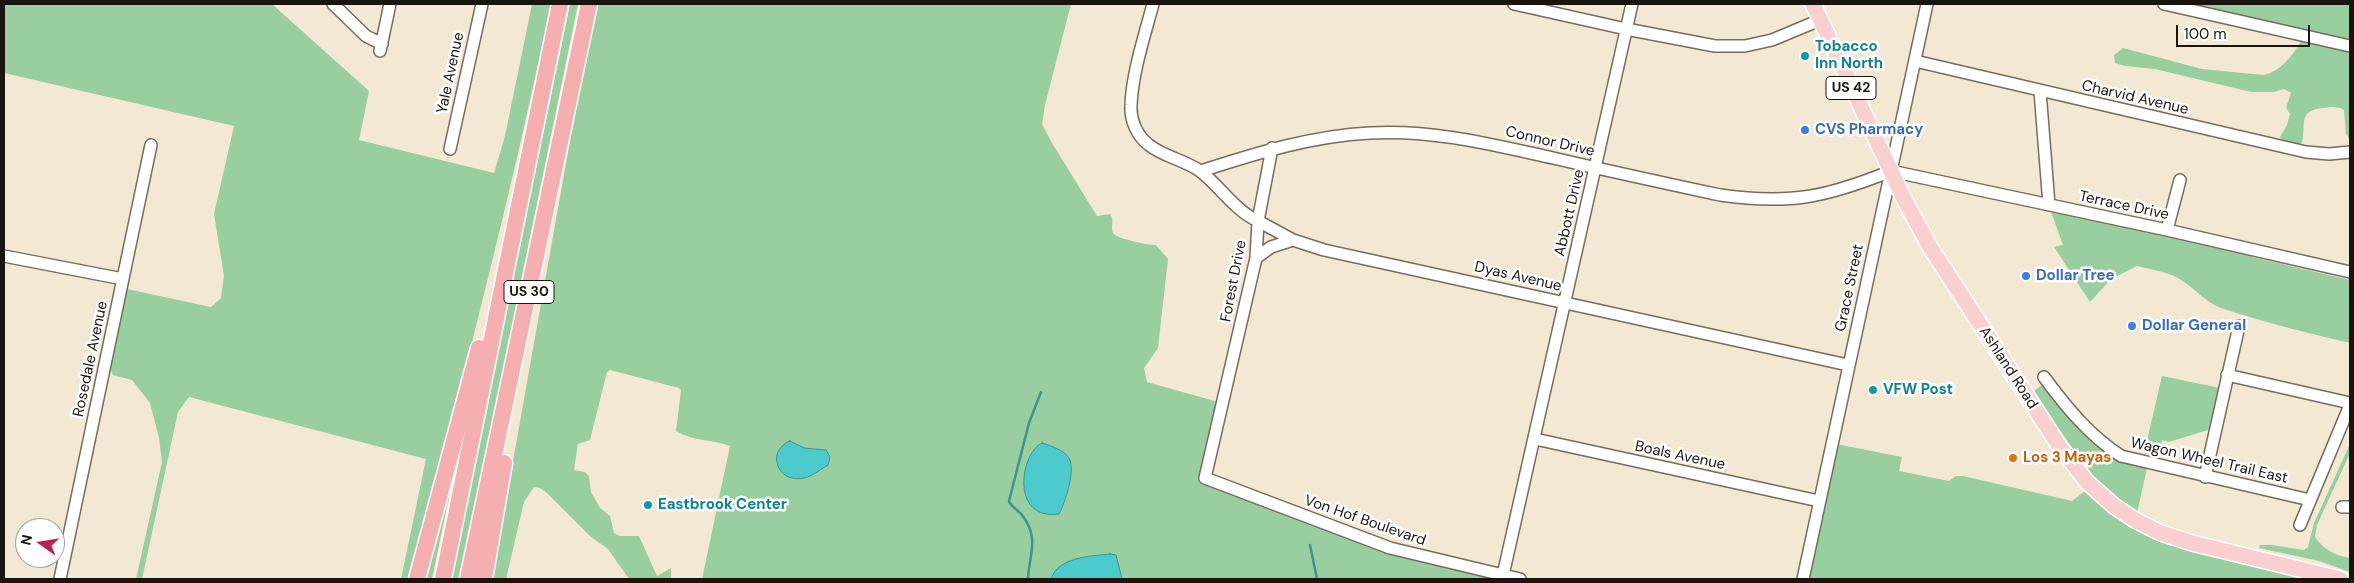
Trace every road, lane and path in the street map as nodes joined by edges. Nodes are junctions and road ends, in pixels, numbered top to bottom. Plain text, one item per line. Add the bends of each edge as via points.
1 (333, 4) edge
2 (390, 4) edge
3 (482, 4) edge
4 (560, 4) edge
5 (589, 4) edge
6 (1152, 4) edge
7 (1514, 4) edge
8 (1632, 4) edge
9 (1813, 4) edge
10 (1928, 4) edge
11 (2164, 4) edge
12 (1820, 20) junction
13 (1626, 29) junction
14 (2350, 46) edge
15 (1915, 61) junction
16 (2040, 91) junction
17 (151, 145) dead end
18 (531, 145) junction
19 (1272, 148) junction
20 (450, 149) dead end
21 (2350, 152) edge
22 (1595, 168) junction
23 (1201, 171) junction
24 (1891, 171) junction
25 (552, 180) junction
26 (2180, 180) dead end
27 (2049, 205) junction
28 (1258, 221) junction
29 (2167, 230) junction
30 (1293, 240) junction
31 (4, 256) edge
32 (1256, 258) junction
33 (2350, 272) edge
34 (123, 279) junction
35 (1564, 303) junction
36 (2239, 326) dead end
37 (1848, 365) junction
38 (2228, 375) junction
39 (2044, 377) dead end
40 (2350, 404) edge
41 (1535, 439) junction
42 (2205, 476) junction
43 (1205, 478) joint
44 (2310, 500) junction
45 (1819, 501) junction
46 (2300, 525) dead end
47 (1503, 575) junction
48 (60, 579) edge
49 (417, 579) edge
50 (443, 579) edge
51 (468, 579) edge
52 (484, 579) edge
53 (1520, 579) edge
54 (1803, 579) edge
55 (2340, 579) edge

1 - 2 street via 381,48
3 - 20 street, Yale Avenue
4 - 18 highway, US 30
5 - 25 highway, US 30
6 - 23 street, Forest Drive via 1132,92 1133,123 1147,144
7 - 13 street
8 - 13 street, Abbott Drive
9 - 12 main road, Ashland Road / US 42
10 - 15 street, Grace Street
11 - 14 street
12 - 13 street via 1772,40 1729,47 1703,45
12 - 24 main road, Ashland Road / US 42
13 - 22 street, Abbott Drive
15 - 16 street, Charvid Avenue
15 - 24 street, Grace Street
16 - 21 street, Charvid Avenue via 2306,152
16 - 27 street
17 - 34 street, Rosedale Avenue
18 - 49 highway via 517,176 477,355
18 - 50 highway, US 30
19 - 22 street, Connor Drive via 1339,135 1407,132 1495,145
19 - 23 street, Connor Drive
19 - 28 street
22 - 24 street, Connor Drive via 1720,196 1775,200 1824,194
22 - 35 street, Abbott Drive
23 - 28 street, Forest Drive via 1245,213
24 - 27 street, Terrace Drive
24 - 37 street, Grace Street
24 - 55 main road, Ashland Road / US 42 via 1950,279 2073,466 2102,496 2135,520 2176,538
25 - 51 highway, US 30
25 - 52 highway via 541,262
26 - 29 street
27 - 29 street, Terrace Drive
28 - 30 street, Dyas Avenue
28 - 32 street, Forest Drive
29 - 33 street, Terrace Drive
30 - 32 street via 1271,247
30 - 35 street, Dyas Avenue via 1324,250
31 - 34 street
32 - 43 street, Forest Drive
34 - 48 street, Rosedale Avenue
35 - 37 street, Dyas Avenue
35 - 41 street, Abbott Drive
36 - 38 street
37 - 45 street, Grace Street
38 - 40 street
38 - 42 street
39 - 42 street, Wagon Wheel Trail East via 2079,420 2116,453 2138,462
40 - 44 street
41 - 45 street, Boals Avenue
41 - 47 street, Abbott Drive
42 - 44 street, Wagon Wheel Trail East
43 - 47 street, Von Hof Boulevard via 1383,546
44 - 46 street
45 - 54 street, Grace Street
47 - 53 street, Von Hof Boulevard

